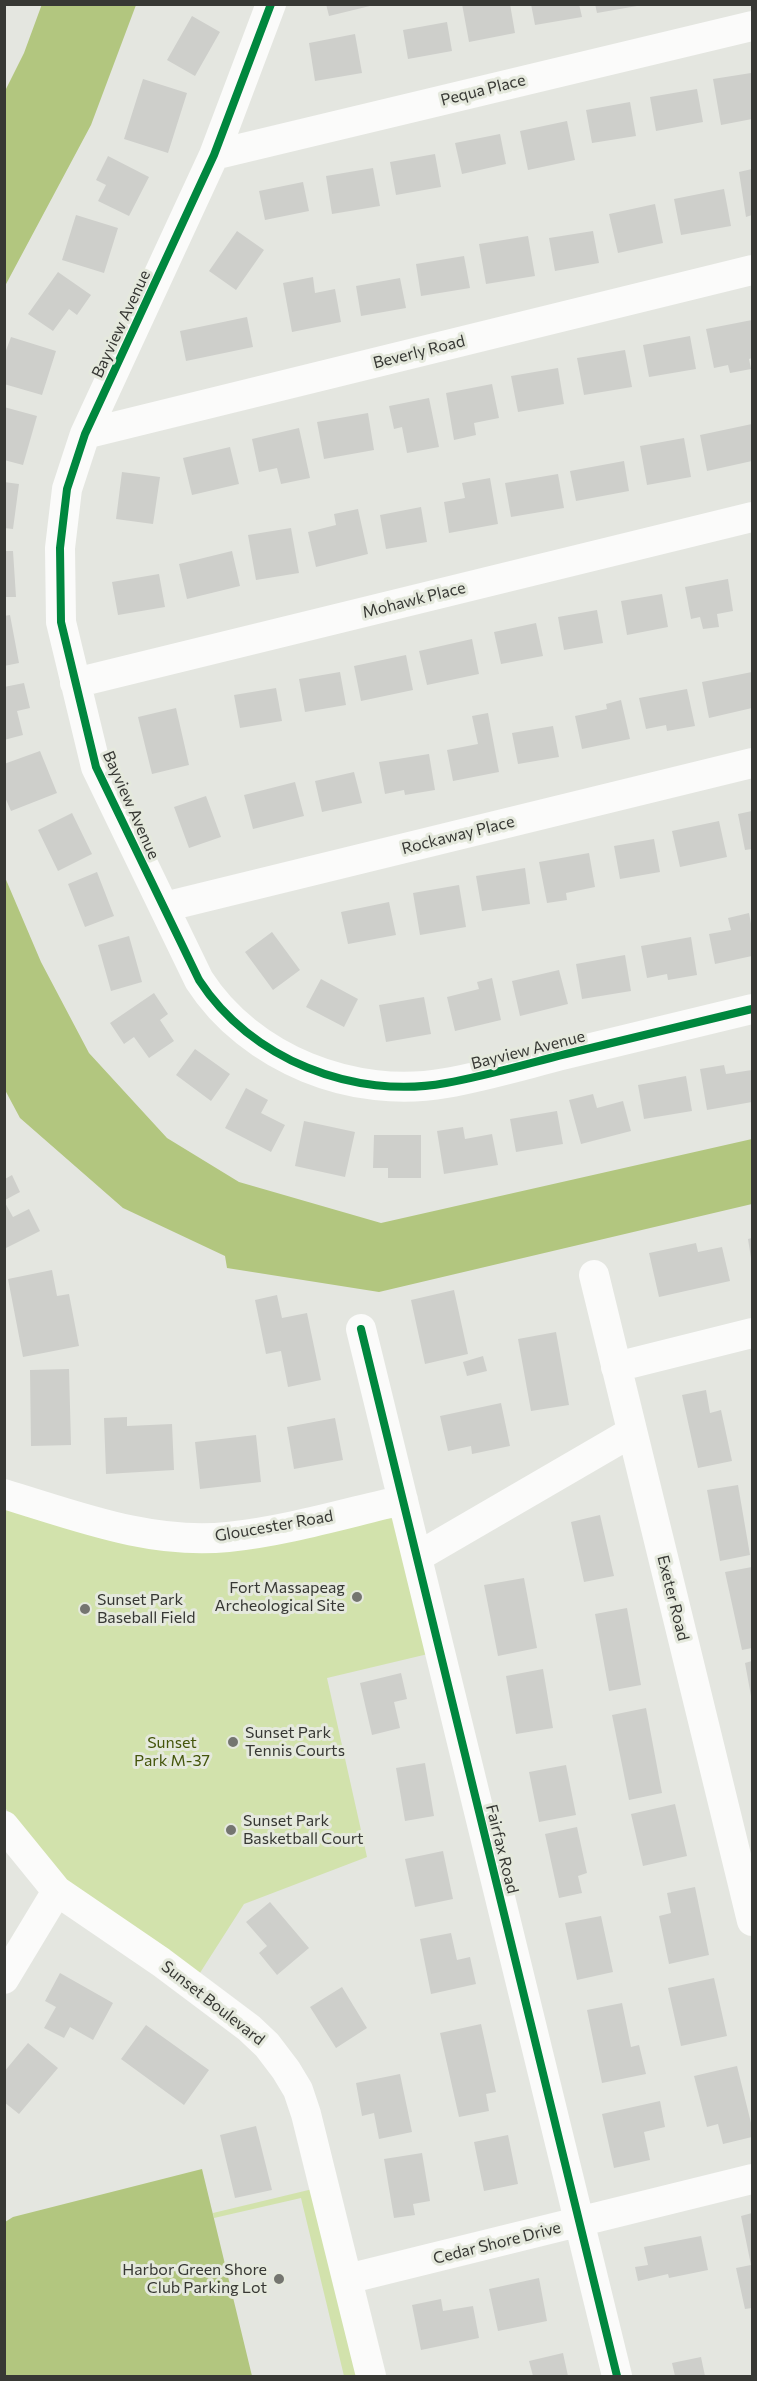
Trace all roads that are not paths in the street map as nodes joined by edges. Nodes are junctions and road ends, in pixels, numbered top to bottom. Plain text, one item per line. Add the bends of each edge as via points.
1 (271, 4) edge
2 (753, 26) edge
3 (214, 155) junction
4 (753, 270) edge
5 (85, 434) junction
6 (753, 517) edge
7 (75, 683) junction
8 (753, 763) edge
9 (164, 907) junction
10 (753, 1009) edge
11 (594, 1275) dead end
12 (360, 1329) dead end
13 (753, 1333) edge
14 (616, 1367) junction
15 (632, 1432) junction
16 (4, 1494) edge
17 (403, 1500) junction
18 (417, 1557) junction
19 (4, 1826) edge
20 (57, 1891) junction
21 (753, 1921) edge
22 (4, 1979) edge
23 (753, 2179) edge
24 (579, 2223) junction
25 (347, 2279) junction
26 (371, 2376) edge
27 (617, 2376) edge

1 - 3 street, Bayview Avenue
2 - 3 street, Pequa Place
3 - 5 street, Bayview Avenue
4 - 5 street, Beverly Road
5 - 7 street, Bayview Avenue via 67,489 60,548 61,622
6 - 7 street, Mohawk Place
7 - 9 street, Bayview Avenue via 96,767
8 - 9 street, Rockaway Place
9 - 10 street, Bayview Avenue via 199,980 238,1026 275,1052 344,1080 387,1087 445,1084
11 - 14 street, Exeter Road
12 - 17 street, Fairfax Road
13 - 14 street
14 - 15 street, Exeter Road
15 - 18 street
15 - 21 street, Exeter Road
16 - 17 street, Gloucester Road via 126,1530 193,1538 228,1537 280,1528
17 - 18 street, Fairfax Road
18 - 24 street, Fairfax Road
19 - 20 street, Sunset Boulevard
20 - 22 street
20 - 25 street, Sunset Boulevard via 226,2009 267,2045 286,2070 306,2115
23 - 24 street, Cedar Shore Drive
24 - 25 street, Cedar Shore Drive
24 - 27 street, Fairfax Road
25 - 26 street, Sunset Boulevard

